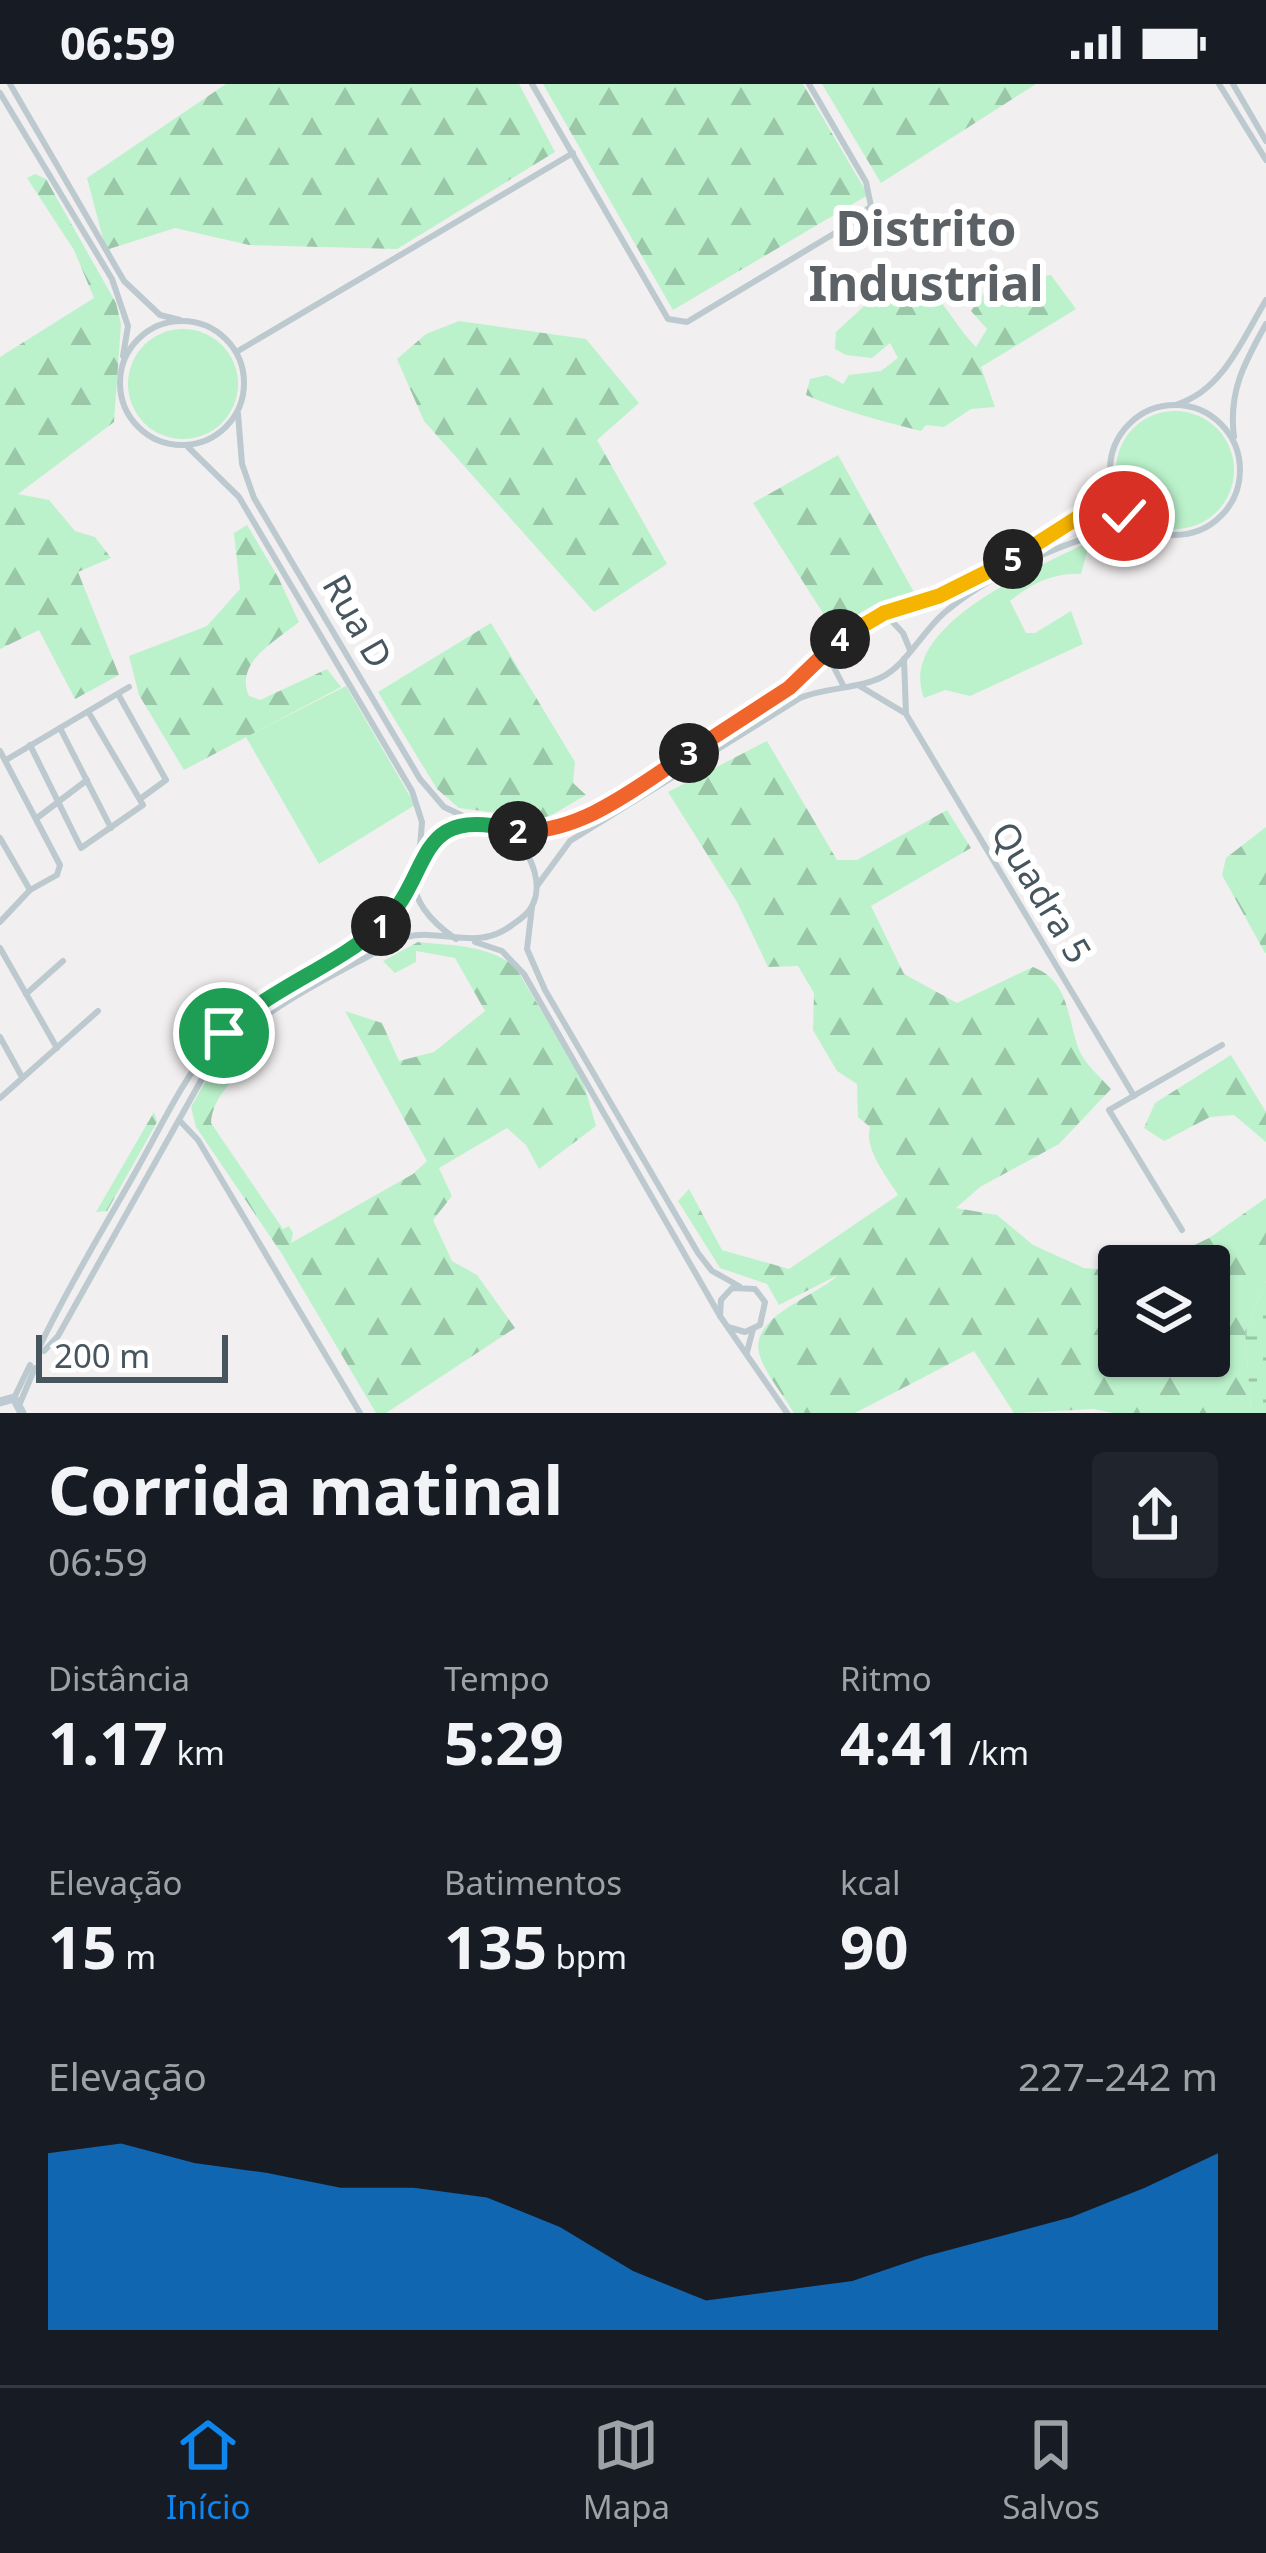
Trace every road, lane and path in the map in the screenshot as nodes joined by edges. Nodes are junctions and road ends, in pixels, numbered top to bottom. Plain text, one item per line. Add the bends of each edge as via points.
1 (10, 84) edge
2 (532, 84) edge
3 (809, 84) edge
4 (1219, 84) edge
5 (1233, 84) edge
6 (1, 97) edge
7 (1266, 141) edge
8 (573, 153) junction
9 (1266, 160) edge
10 (1266, 300) edge
11 (184, 320) junction
12 (1266, 324) edge
13 (238, 352) junction
14 (122, 361) junction
15 (1177, 404) junction
16 (238, 414) junction
17 (1234, 440) junction
18 (188, 447) junction
19 (1109, 480) junction
20 (1135, 525) junction
21 (309, 591) junction
22 (299, 596) junction
23 (884, 613) junction
24 (826, 652) junction
25 (907, 654) junction
26 (857, 684) junction
27 (843, 685) junction
28 (129, 687) dead end
29 (118, 694) junction
30 (89, 713) junction
31 (906, 714) junction
32 (60, 728) junction
33 (30, 745) junction
34 (2, 757) edge
35 (653, 776) junction
36 (87, 780) junction
37 (659, 784) junction
38 (140, 799) junction
39 (56, 802) junction
40 (37, 818) junction
41 (479, 823) junction
42 (499, 826) junction
43 (111, 828) junction
44 (0, 838) edge
45 (419, 860) junction
46 (414, 874) junction
47 (536, 889) junction
48 (30, 890) junction
49 (532, 906) junction
50 (0, 922) edge
51 (456, 939) junction
52 (471, 941) junction
53 (0, 948) edge
54 (63, 961) dead end
55 (26, 994) junction
56 (98, 1011) dead end
57 (246, 1014) junction
58 (254, 1023) junction
59 (0, 1037) edge
60 (1222, 1045) dead end
61 (57, 1048) junction
62 (22, 1077) junction
63 (1134, 1096) junction
64 (0, 1098) edge
65 (179, 1120) junction
66 (631, 1148) junction
67 (1182, 1230) dead end
68 (740, 1286) junction
69 (720, 1316) junction
70 (728, 1327) junction
71 (753, 1330) junction
72 (46, 1332) junction
73 (58, 1336) junction
74 (747, 1352) junction
75 (32, 1366) dead end
76 (0, 1402) edge
77 (18, 1405) edge
78 (360, 1413) edge
79 (787, 1413) edge

1 - 11 street via 124,281 160,315
2 - 8 street
3 - 8 street via 866,182 871,206 677,323
4 - 9 street
5 - 7 street
6 - 14 street via 117,290 128,326
8 - 13 street
10 - 15 street via 1210,387
11 - 13 street
11 - 14 street via 142,334
12 - 17 street via 1236,379
13 - 16 street
14 - 18 street via 127,414
15 - 17 street via 1212,416
15 - 19 street via 1126,428
16 - 18 street
16 - 21 street, Rua D via 254,498
17 - 20 street via 1240,484 1217,520 1182,534
18 - 22 street, Rua D via 239,496
19 - 20 street
19 - 23 street via 1088,511 1029,550 939,596
20 - 25 street via 1086,536 992,583 949,609
21 - 22 street
21 - 41 street, Rua D via 420,779 444,807
22 - 45 street, Rua D via 412,791 422,822
23 - 24 street
23 - 25 street via 903,633
24 - 27 street
24 - 35 street via 789,688
25 - 26 street via 879,679
25 - 31 street, Quadra 5
26 - 27 street
26 - 31 street, Quadra 5
27 - 37 street via 800,698
28 - 29 street
29 - 30 street
29 - 38 street via 166,780
30 - 32 street
30 - 38 street
31 - 63 street, Quadra 5
32 - 33 street
32 - 36 street
33 - 34 street
33 - 39 street
34 - 40 street
35 - 37 street
35 - 42 street via 563,826
36 - 39 street
36 - 43 street
37 - 47 street via 570,841
38 - 43 street via 143,805
39 - 40 street
39 - 43 street via 81,848
40 - 48 street via 60,869
41 - 42 street
41 - 45 street via 443,833
42 - 47 street via 530,856
44 - 48 street
45 - 46 street
46 - 51 street via 426,913
46 - 57 street via 405,900 373,933
47 - 49 street
48 - 50 street
49 - 52 street via 506,929
49 - 66 street via 531,964
51 - 52 street
51 - 58 street via 406,937
52 - 66 street via 516,963
53 - 55 street
54 - 55 street
55 - 61 street
56 - 61 street
57 - 58 street
57 - 72 street via 190,1076
58 - 65 street via 208,1068
59 - 62 street
60 - 63 street
61 - 62 street
62 - 64 street
63 - 67 street via 1109,1110
65 - 73 street
65 - 78 street
66 - 68 street via 712,1271
66 - 69 street
68 - 69 street via 725,1293
68 - 71 street via 765,1302
69 - 70 street
70 - 71 street
70 - 74 street
71 - 74 street
72 - 73 street
72 - 73 street via 41,1350
74 - 79 street
75 - 77 street
76 - 77 main road

